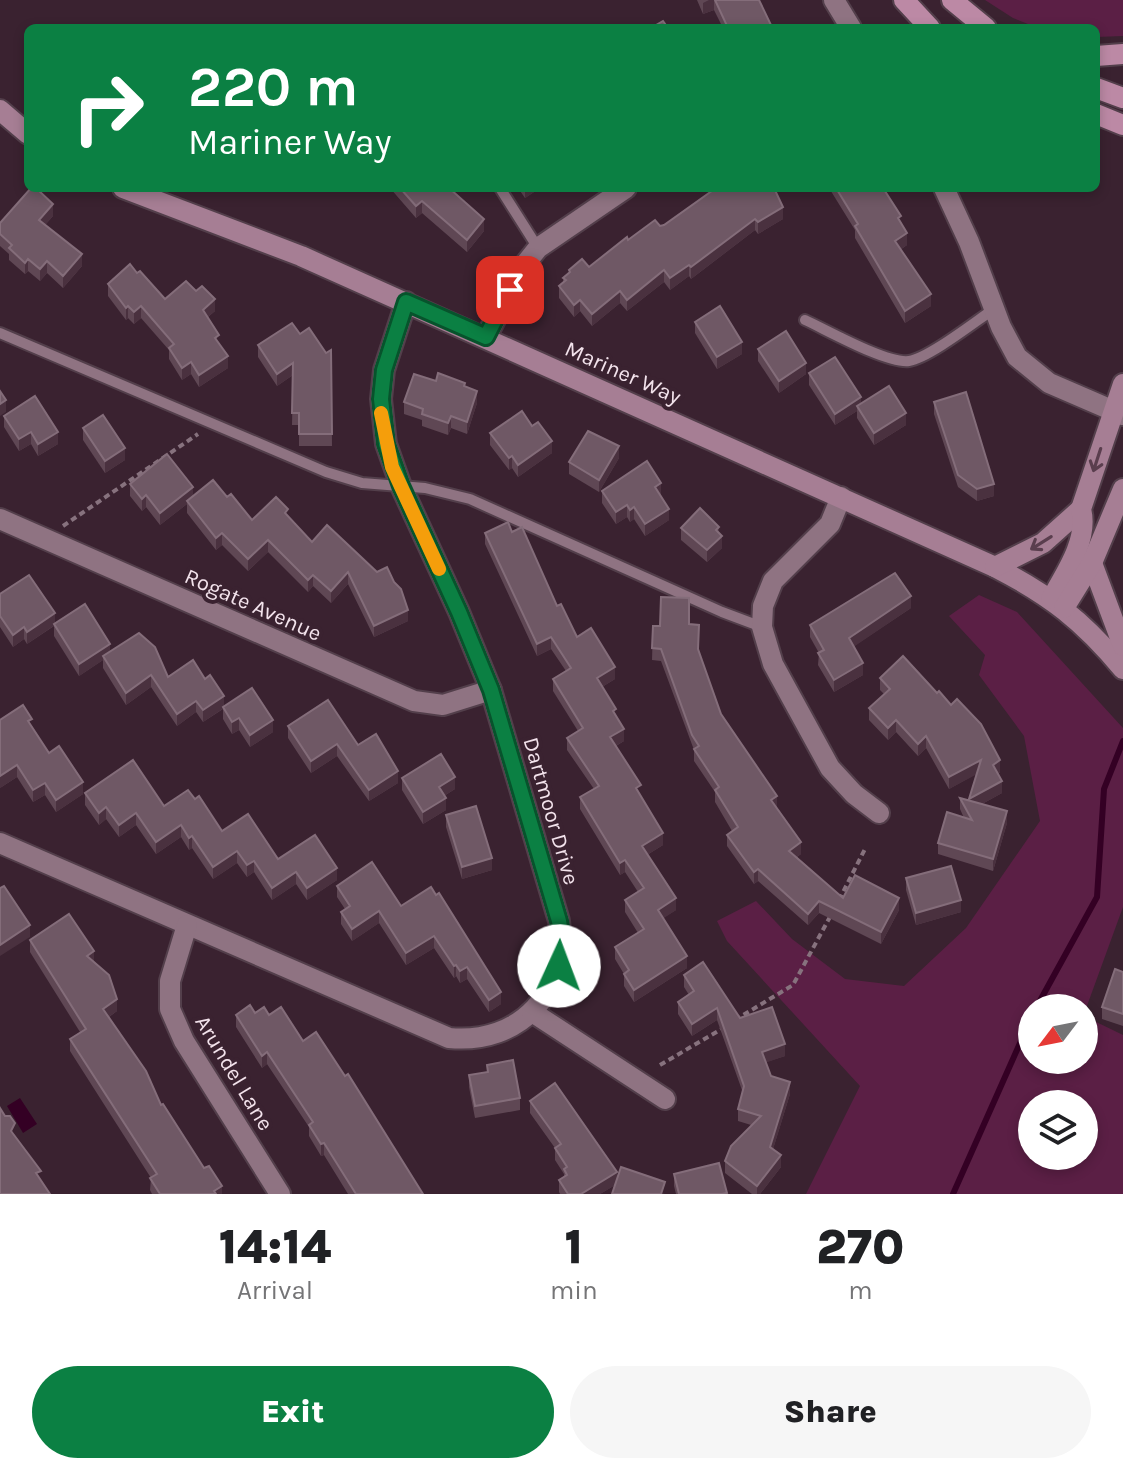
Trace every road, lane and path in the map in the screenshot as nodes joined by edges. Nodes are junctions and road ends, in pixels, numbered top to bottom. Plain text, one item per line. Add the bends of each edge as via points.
1 (834, 0) edge
2 (904, 0) edge
3 (952, 0) edge
4 (849, 24) edge
5 (926, 24) edge
6 (981, 24) edge
7 (1123, 54) edge
8 (1100, 56) edge
9 (1100, 89) edge
10 (1123, 98) edge
11 (0, 110) edge
12 (1100, 116) edge
13 (1123, 125) edge
14 (24, 131) edge
15 (134, 192) edge
16 (503, 192) edge
17 (620, 192) edge
18 (946, 192) edge
19 (538, 248) junction
20 (406, 302) junction
21 (994, 309) junction
22 (805, 320) dead end
23 (0, 333) edge
24 (486, 337) junction
25 (1123, 384) edge
26 (1118, 413) edge
27 (213, 423) junction
28 (401, 486) junction
29 (1123, 489) edge
30 (841, 497) junction
31 (1081, 509) junction
32 (0, 519) edge
33 (61, 527) dead end
34 (1092, 563) junction
35 (995, 567) junction
36 (1058, 604) junction
37 (762, 627) junction
38 (1123, 646) edge
39 (1123, 669) edge
40 (491, 690) junction
41 (879, 813) dead end
42 (0, 843) edge
43 (865, 849) dead end
44 (187, 925) junction
45 (532, 1012) junction
46 (660, 1065) dead end
47 (665, 1099) dead end
48 (280, 1194) edge

1 - 4 street
2 - 5 main road
3 - 6 main road
7 - 8 main road
9 - 10 main road
11 - 14 main road
12 - 13 main road
15 - 20 main road, Mariner Way via 277,245
16 - 19 lane
17 - 19 street
18 - 21 street
19 - 24 street
20 - 24 main road, Mariner Way
20 - 28 street, Dartmoor Drive via 390,348 381,399 386,444
21 - 22 lane via 905,362
21 - 26 street via 1013,351 1030,370
23 - 27 lane
24 - 30 main road, Mariner Way
25 - 26 main road
26 -> 31 main road
27 - 28 lane via 326,472 362,483
27 - 33 path
28 - 37 lane via 480,502
28 - 40 street, Dartmoor Drive
29 - 34 main road
30 - 35 main road, Mariner Way
30 - 37 street via 830,524 773,581
31 -> 35 main road via 1043,543
31 - 36 main road via 1085,523
32 - 40 street, Rogate Avenue via 414,701 443,705
34 - 36 main road
34 - 38 main road
35 - 36 main road, Mariner Way
36 - 39 main road, Mariner Way
37 - 41 street via 773,664 830,768
40 - 45 street, Dartmoor Drive via 562,939 553,982
42 - 44 street, Dartmoor Drive
43 - 46 path via 793,985
44 - 45 street, Dartmoor Drive via 449,1038 492,1035
44 - 48 street, Arundel Lane via 170,981 170,1009 184,1041
45 - 47 street

